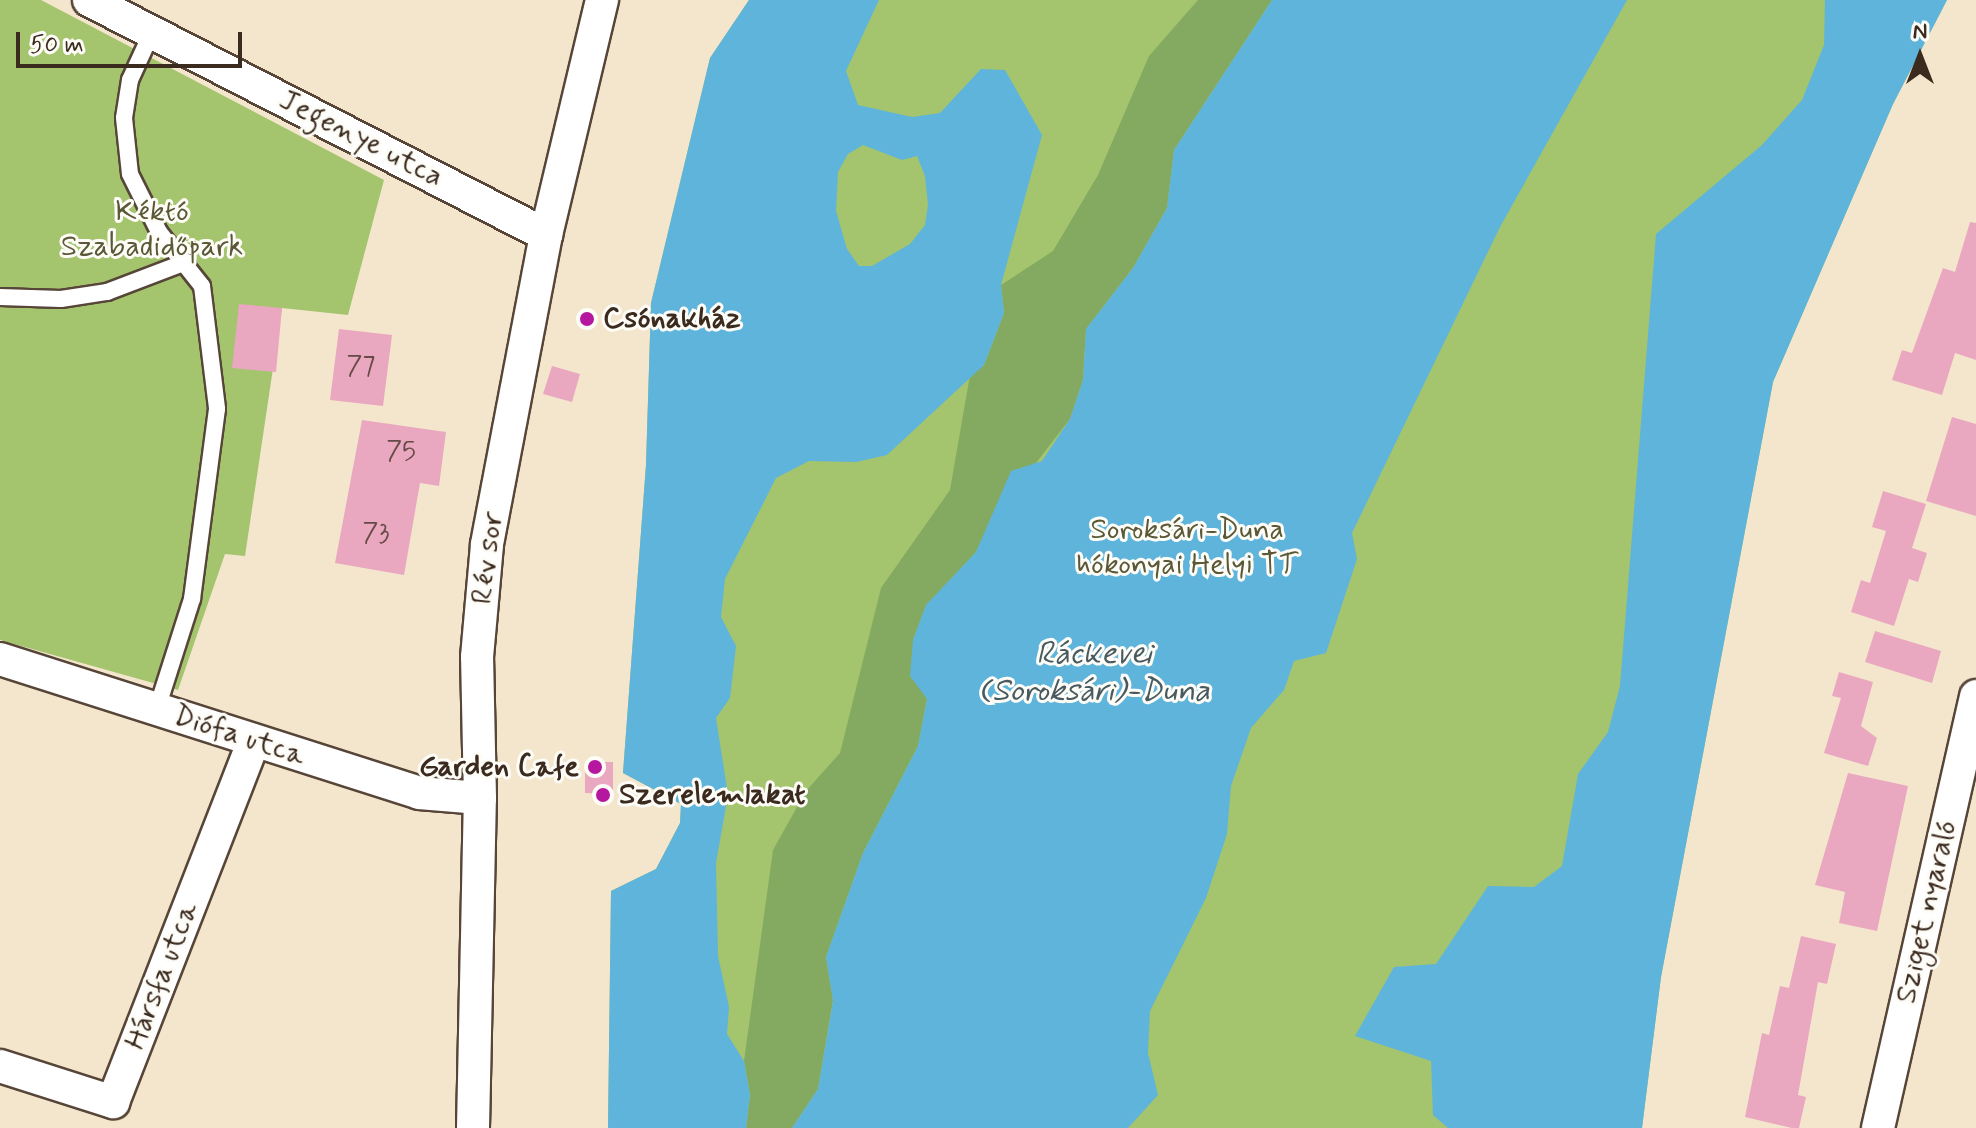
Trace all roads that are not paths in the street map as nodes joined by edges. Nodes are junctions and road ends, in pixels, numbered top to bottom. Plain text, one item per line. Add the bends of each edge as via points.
1 (89, 0) edge
2 (602, 0) edge
3 (152, 32) junction
4 (546, 235) junction
5 (186, 262) junction
6 (0, 297) edge
7 (0, 659) edge
8 (1976, 696) edge
9 (157, 709) junction
10 (254, 740) junction
11 (480, 798) junction
12 (0, 1066) edge
13 (112, 1115) edge
14 (473, 1128) edge
15 (1878, 1128) edge

1 - 3 street, Jegenye utca
2 - 4 street, Rév sor
3 - 4 street, Jegenye utca
3 - 5 lane via 130,80 124,118 130,174 159,232
4 - 11 street, Rév sor via 487,544 477,657
5 - 6 lane via 107,292 61,299
5 - 9 lane via 202,286 217,409 192,599
7 - 9 street, Diófa utca
8 - 15 street, Sziget nyaraló
9 - 10 street, Diófa utca
10 - 11 street, Diófa utca via 419,793
10 - 13 street, Hársfa utca
11 - 14 street, Rév sor
12 - 13 street, Hársfa utca

